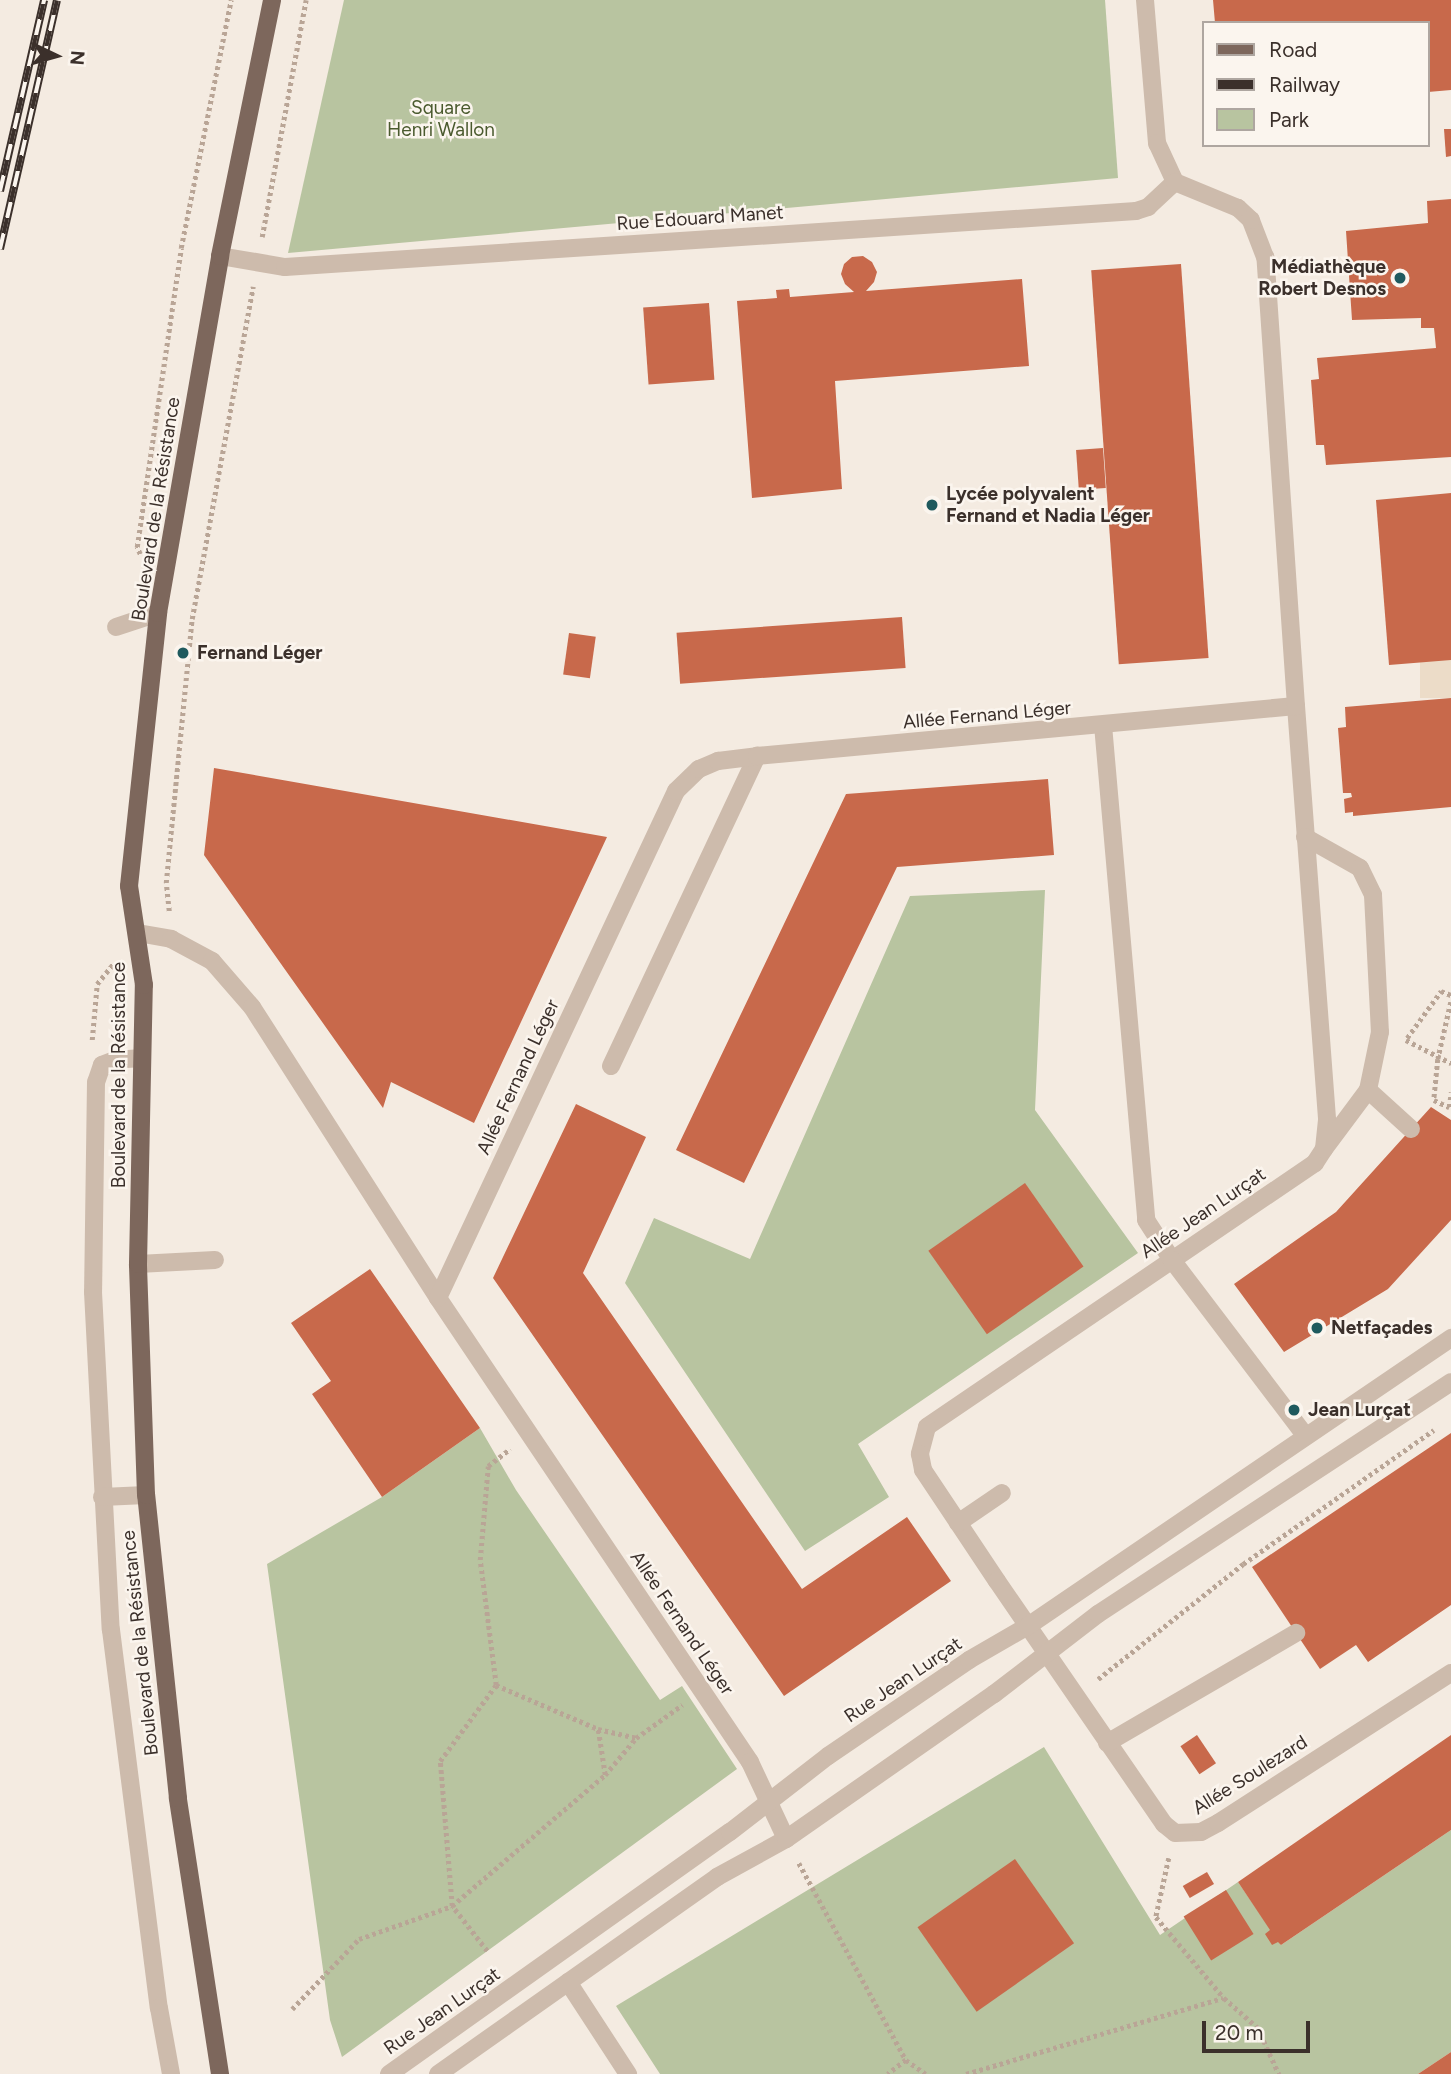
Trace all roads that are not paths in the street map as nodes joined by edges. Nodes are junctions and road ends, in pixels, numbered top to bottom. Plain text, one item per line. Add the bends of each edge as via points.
1 (272, 0) edge
2 (1145, 0) edge
3 (1175, 182) junction
4 (220, 256) junction
5 (158, 613) junction
6 (116, 627) dead end
7 (1296, 706) junction
8 (1104, 725) junction
9 (757, 756) junction
10 (1305, 836) junction
11 (138, 933) junction
12 (142, 1058) junction
13 (611, 1066) dead end
14 (1368, 1090) junction
15 (1411, 1129) dead end
16 (1324, 1149) junction
17 (215, 1259) dead end
18 (1172, 1260) junction
19 (138, 1264) junction
20 (439, 1298) junction
21 (1451, 1338) edge
22 (1451, 1382) edge
23 (1305, 1435) junction
24 (1002, 1493) dead end
25 (146, 1495) junction
26 (102, 1497) junction
27 (958, 1523) junction
28 (1028, 1626) junction
29 (1296, 1633) dead end
30 (1047, 1656) junction
31 (1451, 1673) edge
32 (1107, 1743) junction
33 (767, 1803) junction
34 (786, 1839) junction
35 (568, 1982) junction
36 (171, 2074) edge
37 (220, 2074) edge
38 (389, 2074) edge
39 (438, 2074) edge
40 (628, 2074) edge

1 - 4 main road, Boulevard de la Résistance
2 - 3 street via 1157,143
3 - 4 street, Rue Edouard Manet via 1136,211 285,267
3 - 7 street via 1237,208 1251,219 1265,257
4 - 5 main road, Boulevard de la Résistance
5 - 6 street
5 - 11 main road, Boulevard de la Résistance via 129,886
7 - 8 street, Allée Fernand Léger
7 - 10 street
8 - 9 street, Allée Fernand Léger
8 - 18 street via 1146,1220
9 - 13 street
9 - 20 street, Allée Fernand Léger via 718,761 699,769 676,791
10 - 14 street via 1360,868 1373,895 1380,1032
10 - 16 street via 1327,1121
11 - 12 main road, Boulevard de la Résistance via 145,985
11 - 20 street, Allée Fernand Léger via 172,939 212,961 252,1007
12 - 19 main road, Boulevard de la Résistance
12 - 26 street via 102,1065 96,1082 93,1292
14 - 15 street
14 - 16 street, Allée Jean Lurçat
16 - 18 street, Allée Jean Lurçat via 1315,1163
17 - 19 street
18 - 23 street
18 - 27 street, Allée Jean Lurçat via 927,1427 921,1441 923,1470
19 - 25 main road, Boulevard de la Résistance
20 - 33 street, Allée Fernand Léger via 750,1762
21 - 23 street, Rue Jean Lurçat
22 - 30 street via 1098,1614
23 - 28 street, Rue Jean Lurçat
24 - 27 street
25 - 26 street
25 - 37 main road, Boulevard de la Résistance via 178,1798
26 - 36 street via 116,1670
27 - 28 street, Allée Jean Lurçat
28 - 30 street
28 - 33 street, Rue Jean Lurçat via 968,1660
29 - 32 street
30 - 32 street
30 - 34 street
31 - 32 street, Allée Soulezard via 1200,1832 1175,1833 1164,1824
33 - 34 street, Allée Fernand Léger
33 - 38 street, Rue Jean Lurçat
34 - 35 street via 717,1877
35 - 39 street
35 - 40 street

